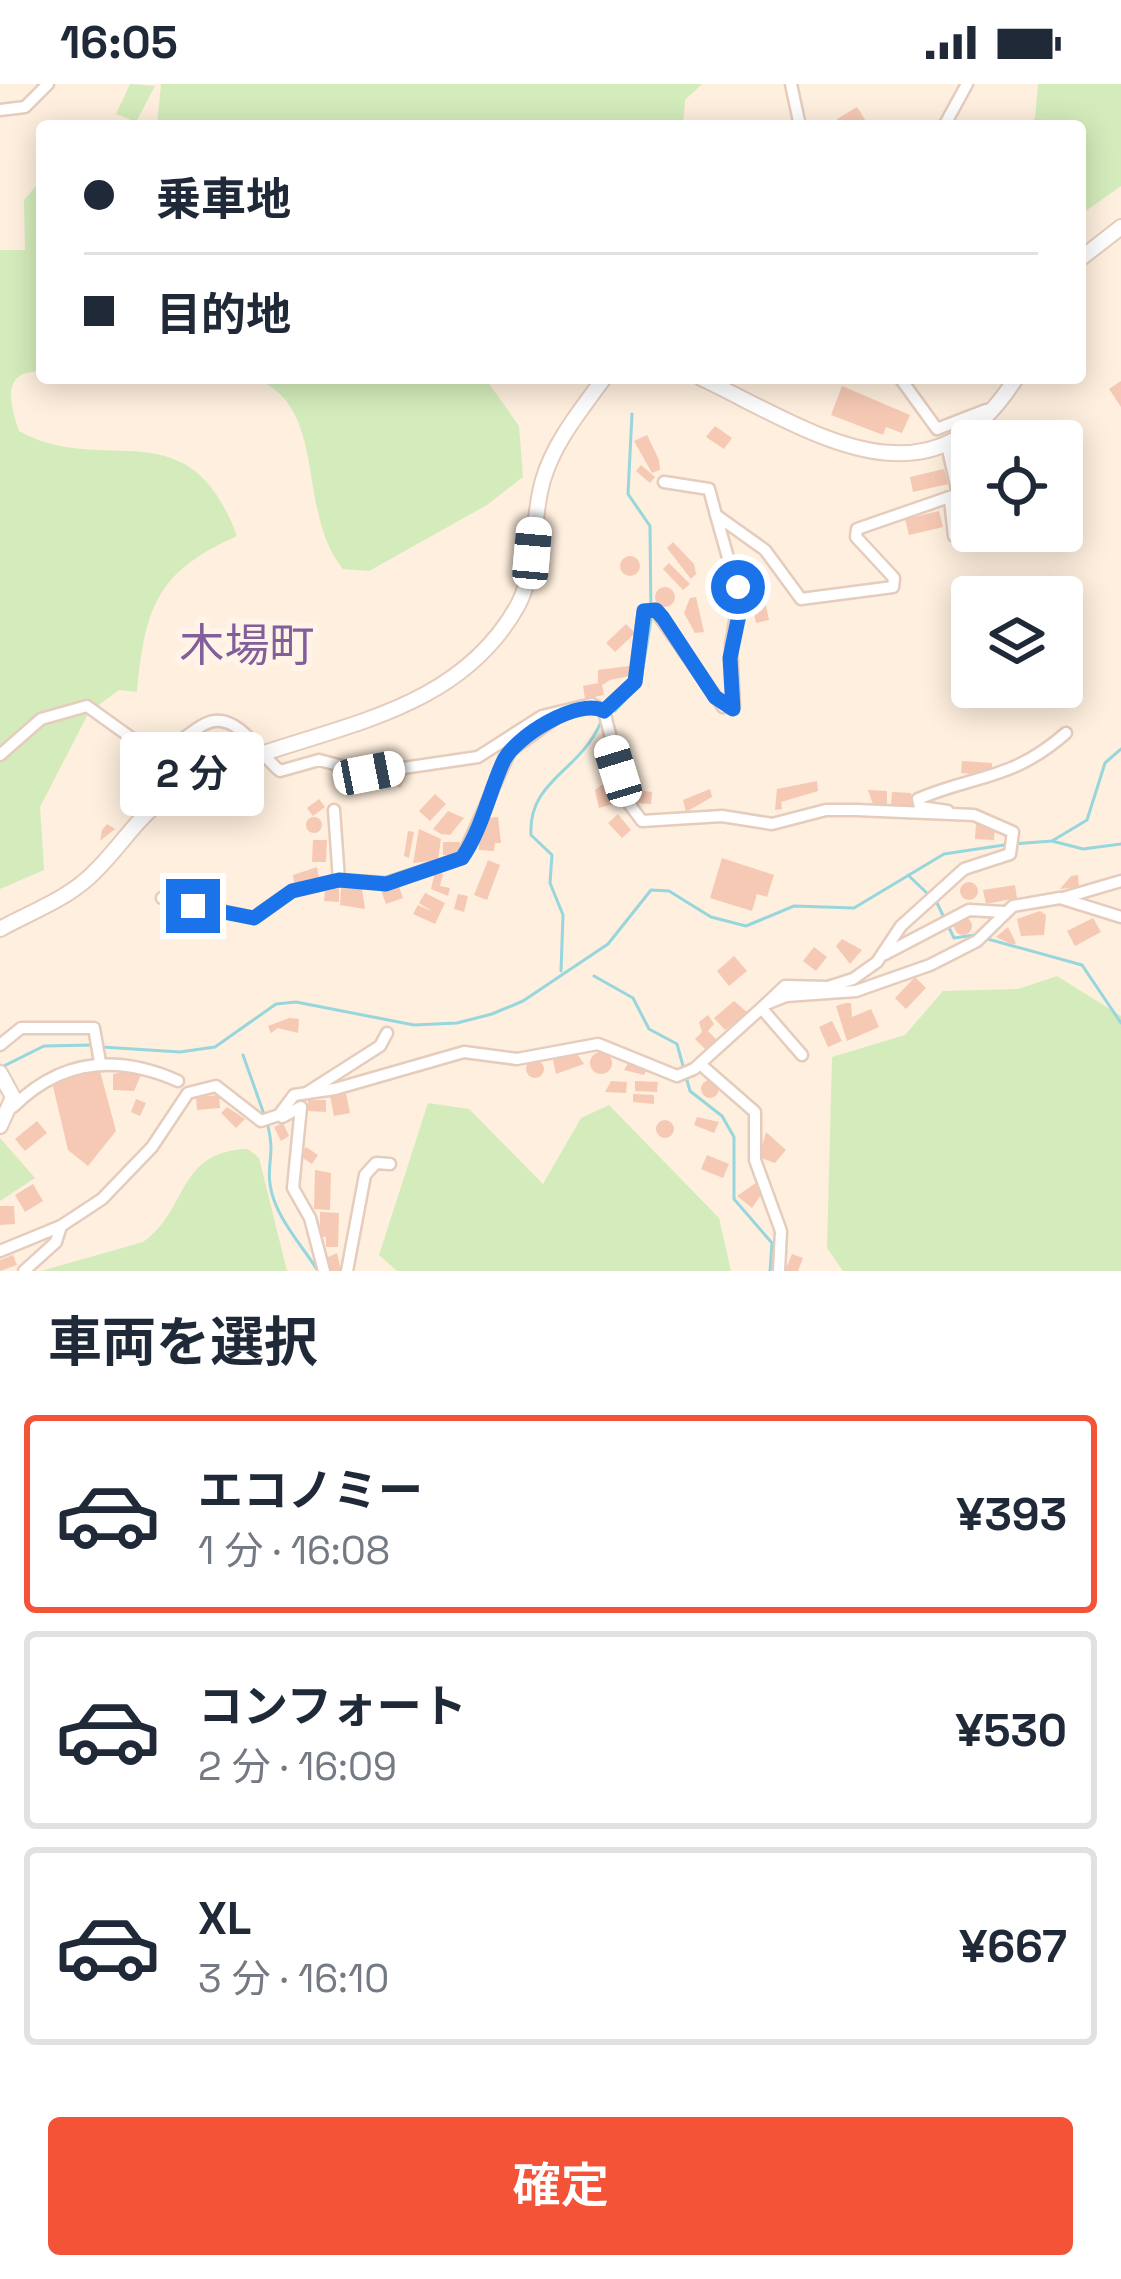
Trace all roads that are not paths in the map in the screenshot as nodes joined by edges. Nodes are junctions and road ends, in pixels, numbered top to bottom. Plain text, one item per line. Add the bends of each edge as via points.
1 (48, 84) edge
2 (791, 84) edge
3 (968, 84) edge
4 (0, 110) edge
5 (799, 120) edge
6 (947, 120) edge
7 (1121, 227) edge
8 (1086, 254) edge
9 (600, 384) edge
10 (714, 384) edge
11 (904, 384) edge
12 (1012, 384) edge
13 (994, 409) junction
14 (947, 445) junction
15 (664, 482) dead end
16 (950, 500) junction
17 (951, 509) edge
18 (716, 515) junction
19 (567, 709) junction
20 (604, 711) junction
21 (1066, 733) dead end
22 (0, 755) edge
23 (264, 758) junction
24 (334, 810) dead end
25 (974, 815) junction
26 (339, 880) junction
27 (1121, 881) edge
28 (162, 898) dead end
29 (1060, 898) junction
30 (1004, 912) junction
31 (1121, 917) edge
32 (0, 929) edge
33 (885, 954) junction
34 (764, 1007) junction
35 (387, 1033) dead end
36 (0, 1045) edge
37 (802, 1055) dead end
38 (100, 1062) junction
39 (697, 1067) junction
40 (3, 1076) edge
41 (178, 1082) dead end
42 (308, 1092) junction
43 (13, 1107) junction
44 (270, 1118) junction
45 (0, 1126) edge
46 (390, 1164) dead end
47 (62, 1226) junction
48 (0, 1251) edge
49 (24, 1271) edge
50 (324, 1271) edge
51 (347, 1271) edge
52 (778, 1271) edge

1 - 4 street via 25,107
2 - 5 street
3 - 6 street
7 - 8 street
9 - 23 street via 543,480 518,605 480,651 412,704
10 - 14 street via 848,448 907,454
11 - 13 street via 937,429
12 - 13 street
13 - 14 street via 974,432
14 - 16 street via 958,479
15 - 18 street via 709,489
16 - 17 street
16 - 18 street via 857,529 893,586 808,601 765,550
18 - 20 street via 739,597 733,709 650,611 635,682
19 - 20 street via 592,704
19 - 23 street via 519,728 478,757 369,773 319,760 284,772
19 - 26 street via 510,751 462,858 386,884
20 - 25 street via 627,801 642,821 722,816 772,824 826,810
21 - 25 street via 998,776 918,799 920,806
22 - 23 street via 41,719 88,706 152,752 211,721 243,732
23 - 32 street via 175,791 92,875
24 - 26 street
25 - 33 street via 1013,832 1010,854 964,869 901,926
26 - 28 street via 292,891 254,918
27 - 29 street
29 - 30 street
29 - 31 street
30 - 33 street via 978,907
30 - 34 street via 982,936 856,991 787,996
33 - 34 street via 840,984 771,993
34 - 37 street
34 - 39 street
35 - 42 street via 380,1046
36 - 38 street via 21,1028 94,1028
38 - 41 street via 131,1063
38 - 43 street via 49,1076
39 - 42 street via 677,1076 598,1044 517,1059 464,1052
39 - 52 street via 755,1112 755,1160 781,1231
40 - 43 street
42 - 44 street
43 - 45 street
44 - 47 street via 216,1086 188,1093 127,1176
44 - 50 street via 301,1107 292,1188 310,1218
46 - 51 street via 376,1163 365,1175
47 - 48 street
47 - 49 street

